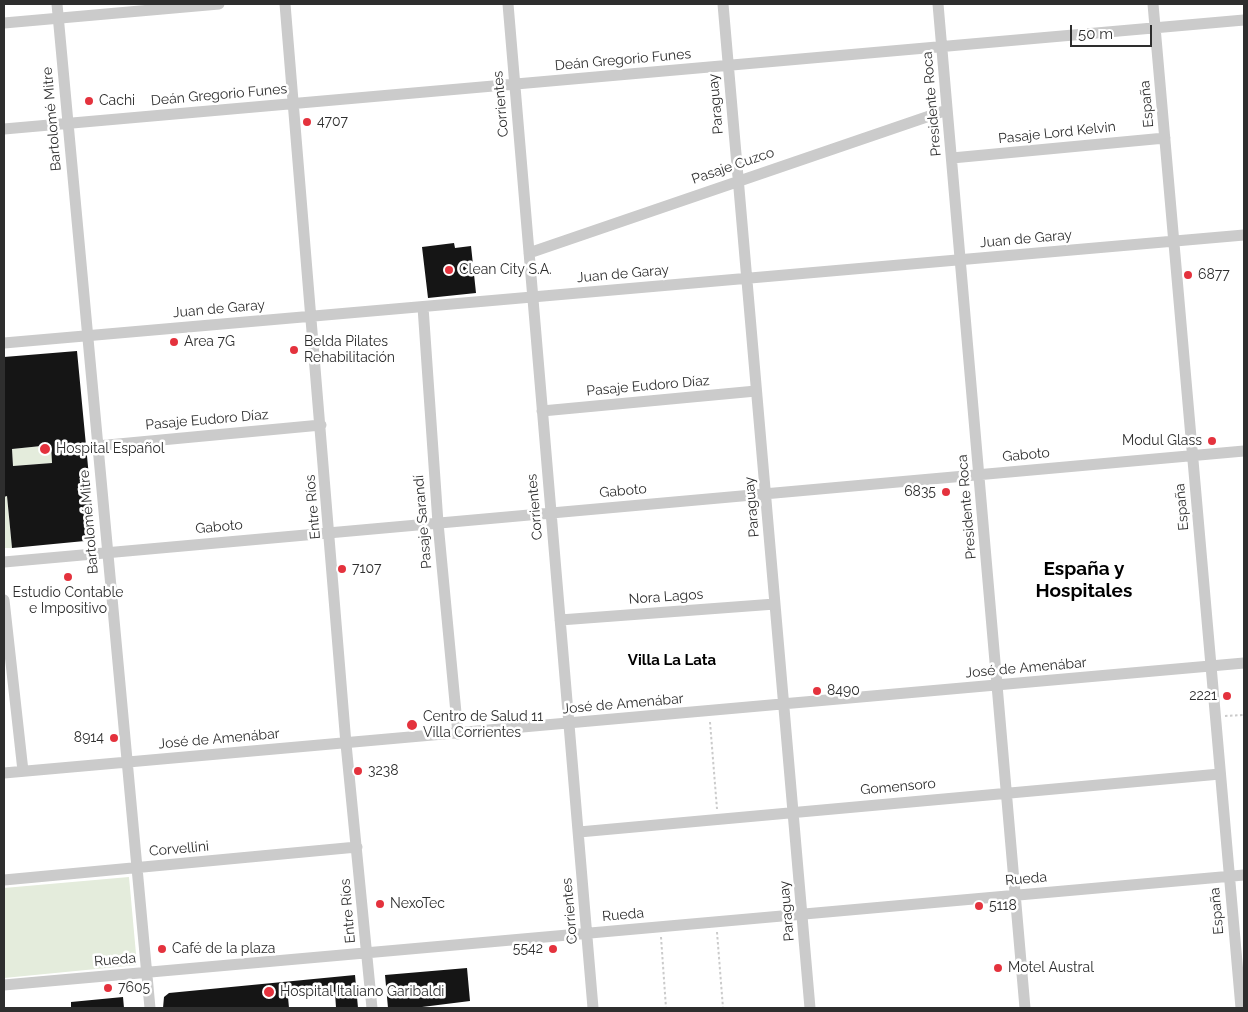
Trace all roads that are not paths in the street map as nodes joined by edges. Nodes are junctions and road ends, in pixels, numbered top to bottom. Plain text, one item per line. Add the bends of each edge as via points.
1 (57, 4) edge
2 (220, 4) edge
3 (285, 4) edge
4 (508, 4) edge
5 (723, 4) edge
6 (938, 4) edge
7 (1154, 4) edge
8 (58, 18) junction
9 (1244, 20) edge
10 (4, 23) edge
11 (1156, 27) junction
12 (942, 46) junction
13 (728, 65) junction
14 (514, 84) junction
15 (293, 104) junction
16 (947, 110) junction
17 (68, 124) junction
18 (4, 129) edge
19 (1165, 138) junction
20 (952, 158) junction
21 (738, 180) junction
22 (1244, 235) edge
23 (1174, 241) junction
24 (529, 253) junction
25 (960, 260) junction
26 (747, 278) junction
27 (532, 297) junction
28 (423, 306) junction
29 (312, 316) junction
30 (87, 336) junction
31 (4, 343) edge
32 (756, 391) junction
33 (542, 411) junction
34 (321, 425) junction
35 (97, 446) junction
36 (1244, 451) edge
37 (1193, 456) junction
38 (979, 475) junction
39 (766, 494) junction
40 (551, 513) junction
41 (438, 523) junction
42 (330, 532) junction
43 (106, 552) junction
44 (4, 562) edge
45 (4, 600) edge
46 (775, 604) junction
47 (560, 620) junction
48 (1244, 663) edge
49 (1211, 666) junction
50 (997, 685) junction
51 (784, 705) junction
52 (569, 724) junction
53 (458, 734) junction
54 (346, 744) junction
55 (126, 762) junction
56 (24, 772) junction
57 (4, 773) edge
58 (1220, 774) junction
59 (1008, 792) junction
60 (793, 812) junction
61 (579, 832) junction
62 (357, 848) junction
63 (136, 868) junction
64 (1244, 875) edge
65 (1229, 877) junction
66 (4, 880) edge
67 (1016, 895) junction
68 (802, 914) junction
69 (587, 933) junction
70 (367, 953) junction
71 (147, 972) junction
72 (4, 985) edge
73 (150, 1008) edge
74 (372, 1008) edge
75 (593, 1008) edge
76 (810, 1008) edge
77 (1025, 1008) edge
78 (1241, 1008) edge

1 - 8 street, Bartolomé Mitre
2 - 8 street
3 - 15 street, Entre Ríos
4 - 14 street, Corrientes
5 - 13 street, Paraguay
6 - 12 street, Presidente Roca
7 - 11 street, España
8 - 10 street
8 - 17 street, Bartolomé Mitre
9 - 11 street, Deán Gregorio Funes
11 - 12 street, Deán Gregorio Funes
11 - 19 street, España
12 - 13 street, Deán Gregorio Funes
12 - 16 street, Presidente Roca
13 - 14 street, Deán Gregorio Funes
13 - 21 street, Paraguay
14 - 15 street, Deán Gregorio Funes
14 - 24 street, Corrientes
15 - 17 street, Deán Gregorio Funes
15 - 29 street, Entre Ríos
16 - 20 street, Presidente Roca
16 - 21 street, Pasaje Cuzco
17 - 18 street, Deán Gregorio Funes
17 - 30 street, Bartolomé Mitre
19 - 20 street, Pasaje Lord Kelvin
19 - 23 street, España
20 - 25 street, Presidente Roca
21 - 24 street, Pasaje Cuzco
21 - 26 street, Paraguay
22 - 23 street, Juan de Garay
23 - 25 street, Juan de Garay
23 - 37 street, España
24 - 27 street, Corrientes
25 - 26 street, Juan de Garay
25 - 38 street, Presidente Roca
26 - 27 street, Juan de Garay
26 - 32 street, Paraguay
27 - 28 street, Juan de Garay
27 - 33 street, Corrientes
28 - 29 street, Juan de Garay
28 - 41 street, Pasaje Sarandí
29 - 30 street, Juan de Garay
29 - 34 street, Entre Ríos
30 - 31 street, Juan de Garay
30 - 35 street, Bartolomé Mitre
32 - 33 street, Pasaje Eudoro Díaz
32 - 39 street, Paraguay
33 - 40 street, Corrientes
34 - 35 street, Pasaje Eudoro Díaz
34 - 42 street, Entre Ríos
35 - 43 street, Bartolomé Mitre
36 - 37 street, Gaboto
37 - 38 street, Gaboto
37 - 49 street, España
38 - 39 street, Gaboto
38 - 50 street, Presidente Roca
39 - 40 street, Gaboto
39 - 46 street, Paraguay
40 - 41 street, Gaboto
40 - 47 street, Corrientes
41 - 42 street, Gaboto
41 - 53 street, Pasaje Sarandí
42 - 43 street, Gaboto
42 - 54 street, Entre Ríos
43 - 44 street, Gaboto
43 - 55 street, Bartolomé Mitre
45 - 56 street
46 - 47 street, Nora Lagos
46 - 51 street, Paraguay
47 - 52 street, Corrientes
48 - 49 street, José de Amenábar
49 - 50 street, José de Amenábar
49 - 58 street, España
50 - 51 street, José de Amenábar
50 - 59 street, Presidente Roca
51 - 52 street, José de Amenábar
51 - 60 street, Paraguay
52 - 53 street, José de Amenábar
52 - 61 street, Corrientes
53 - 54 street, José de Amenábar
54 - 55 street, José de Amenábar
54 - 62 street, Entre Ríos
55 - 56 street, José de Amenábar
55 - 63 street, Bartolomé Mitre
56 - 57 street, José de Amenábar
58 - 59 street, Gomensoro
58 - 65 street, España
59 - 60 street, Gomensoro
59 - 67 street, Presidente Roca
60 - 61 street, Gomensoro
60 - 68 street, Paraguay
61 - 69 street, Corrientes
62 - 63 street, Corvellini
62 - 70 street, Entre Ríos
63 - 66 street, Corvellini
63 - 71 street, Bartolomé Mitre
64 - 65 street, Rueda
65 - 67 street, Rueda
65 - 78 street, España
67 - 68 street, Rueda
67 - 77 street, Presidente Roca
68 - 69 street, Rueda
68 - 76 street, Paraguay
69 - 70 street, Rueda
69 - 75 street, Corrientes
70 - 71 street, Rueda
70 - 74 street, Entre Ríos
71 - 72 street, Rueda
71 - 73 street, Bartolomé Mitre

